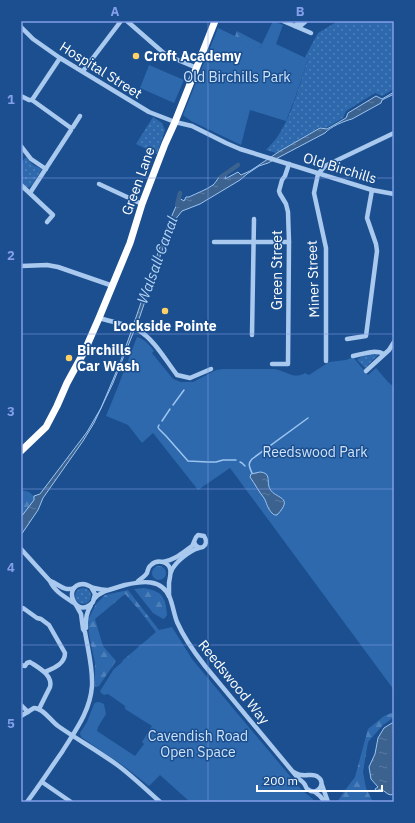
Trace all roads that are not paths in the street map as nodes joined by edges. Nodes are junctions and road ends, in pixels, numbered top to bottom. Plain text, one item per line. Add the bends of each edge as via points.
1 (121, 21) edge
2 (127, 21) edge
3 (215, 21) edge
4 (283, 21) edge
5 (300, 21) edge
6 (306, 21) edge
7 (21, 27) edge
8 (297, 27) junction
9 (311, 33) dead end
10 (60, 58) junction
11 (197, 68) junction
12 (83, 71) junction
13 (21, 96) edge
14 (32, 100) junction
15 (80, 116) dead end
16 (175, 122) junction
17 (71, 128) junction
18 (394, 133) edge
19 (21, 146) edge
20 (289, 164) junction
21 (46, 169) junction
22 (318, 174) junction
23 (99, 184) dead end
24 (21, 185) edge
25 (372, 190) junction
26 (30, 193) junction
27 (394, 194) edge
28 (142, 204) junction
29 (254, 220) dead end
30 (47, 222) dead end
31 (214, 242) dead end
32 (254, 242) junction
33 (289, 242) junction
34 (21, 266) edge
35 (113, 286) junction
36 (99, 318) junction
37 (252, 335) dead end
38 (347, 338) dead end
39 (394, 342) edge
40 (384, 354) junction
41 (353, 356) dead end
42 (326, 361) dead end
43 (272, 364) dead end
44 (211, 369) dead end
45 (366, 371) dead end
46 (22, 449) edge
47 (194, 542) junction
48 (199, 548) junction
49 (21, 549) edge
50 (163, 562) junction
51 (148, 570) junction
52 (171, 572) junction
53 (170, 578) junction
54 (50, 581) junction
55 (136, 582) junction
56 (155, 584) junction
57 (91, 587) junction
58 (74, 588) junction
59 (107, 590) junction
60 (170, 598) junction
61 (94, 601) junction
62 (75, 604) junction
63 (21, 610) edge
64 (85, 632) junction
65 (21, 665) edge
66 (45, 672) junction
67 (21, 705) edge
68 (39, 709) junction
69 (28, 712) junction
70 (21, 716) edge
71 (72, 736) junction
72 (293, 772) junction
73 (310, 776) junction
74 (42, 782) junction
75 (305, 784) junction
76 (322, 785) junction
77 (315, 792) junction
78 (27, 802) edge
79 (71, 802) edge
80 (160, 802) edge
81 (327, 802) edge

1 - 12 street
2 - 11 street via 166,55
3 - 11 highway, Green Lane
4 - 8 street
5 - 8 street
6 - 8 street
7 - 10 street, Hospital Street
8 - 9 street
10 - 12 street, Hospital Street
10 - 14 street
11 - 16 highway, Green Lane
12 - 16 street, Hospital Street via 149,112
13 - 14 street
14 - 17 street
15 - 17 street
16 - 20 street, Old Birchills via 192,126 236,147
16 - 28 highway, Green Lane
17 - 21 street
18 - 22 street via 325,166
19 - 21 street via 31,159
20 - 22 street, Old Birchills
20 - 33 street, Green Street via 279,191 288,212
21 - 26 street
22 - 25 street, Old Birchills
22 - 42 street, Miner Street via 314,193 326,248
23 - 28 street
24 - 26 street
25 - 27 street, Old Birchills
25 - 38 street via 367,218 378,251 366,336
26 - 30 street via 54,215
28 - 35 highway, Green Lane
29 - 32 street
31 - 32 street
32 - 33 street
32 - 37 street
33 - 43 street, Green Street via 288,364
34 - 35 street via 58,267
35 - 36 highway, Green Lane
36 - 44 street via 144,334 176,375 190,378
36 - 46 highway, Green Lane via 46,427
39 - 40 street
40 - 41 street via 371,352
40 - 45 street
47 - 48 street
47 - 48 street via 198,535 204,536 206,544
47 - 50 street via 176,558
48 - 52 street via 176,563
49 - 54 street
50 - 51 street via 152,564
50 - 52 street
51 - 55 street via 147,574
51 - 56 street, Reedswood Way via 149,579
52 - 53 street, Reedswood Way
53 - 56 street via 164,584
53 - 60 street, Reedswood Way
54 - 58 street via 65,590
54 - 62 street via 55,589
55 - 56 street
55 - 59 street
56 - 60 street, Reedswood Way via 161,586
57 - 58 street via 80,584
57 - 59 street
57 - 61 street via 95,594
58 - 62 street via 72,596
59 - 61 street via 99,594
60 - 72 street, Reedswood Way via 177,621 188,643
61 - 62 street via 83,607
61 - 64 street via 86,614
62 - 64 street via 81,614
63 - 66 street via 23,608 49,625 65,653 60,664
64 - 71 street via 92,667 92,687 85,715
65 - 66 street via 25,666 30,662
66 - 68 street via 51,684
67 - 69 street
68 - 69 street via 34,708
68 - 71 street
69 - 70 street
71 - 74 street
71 - 80 street via 119,767
72 - 73 street
72 - 75 street, Reedswood Way
73 - 75 street
73 - 76 street via 315,775 321,780
74 - 78 street
74 - 79 street
75 - 77 street, Reedswood Way via 307,789
76 - 77 street
76 - 81 street, Reedswood Way
77 - 81 street, Reedswood Way

